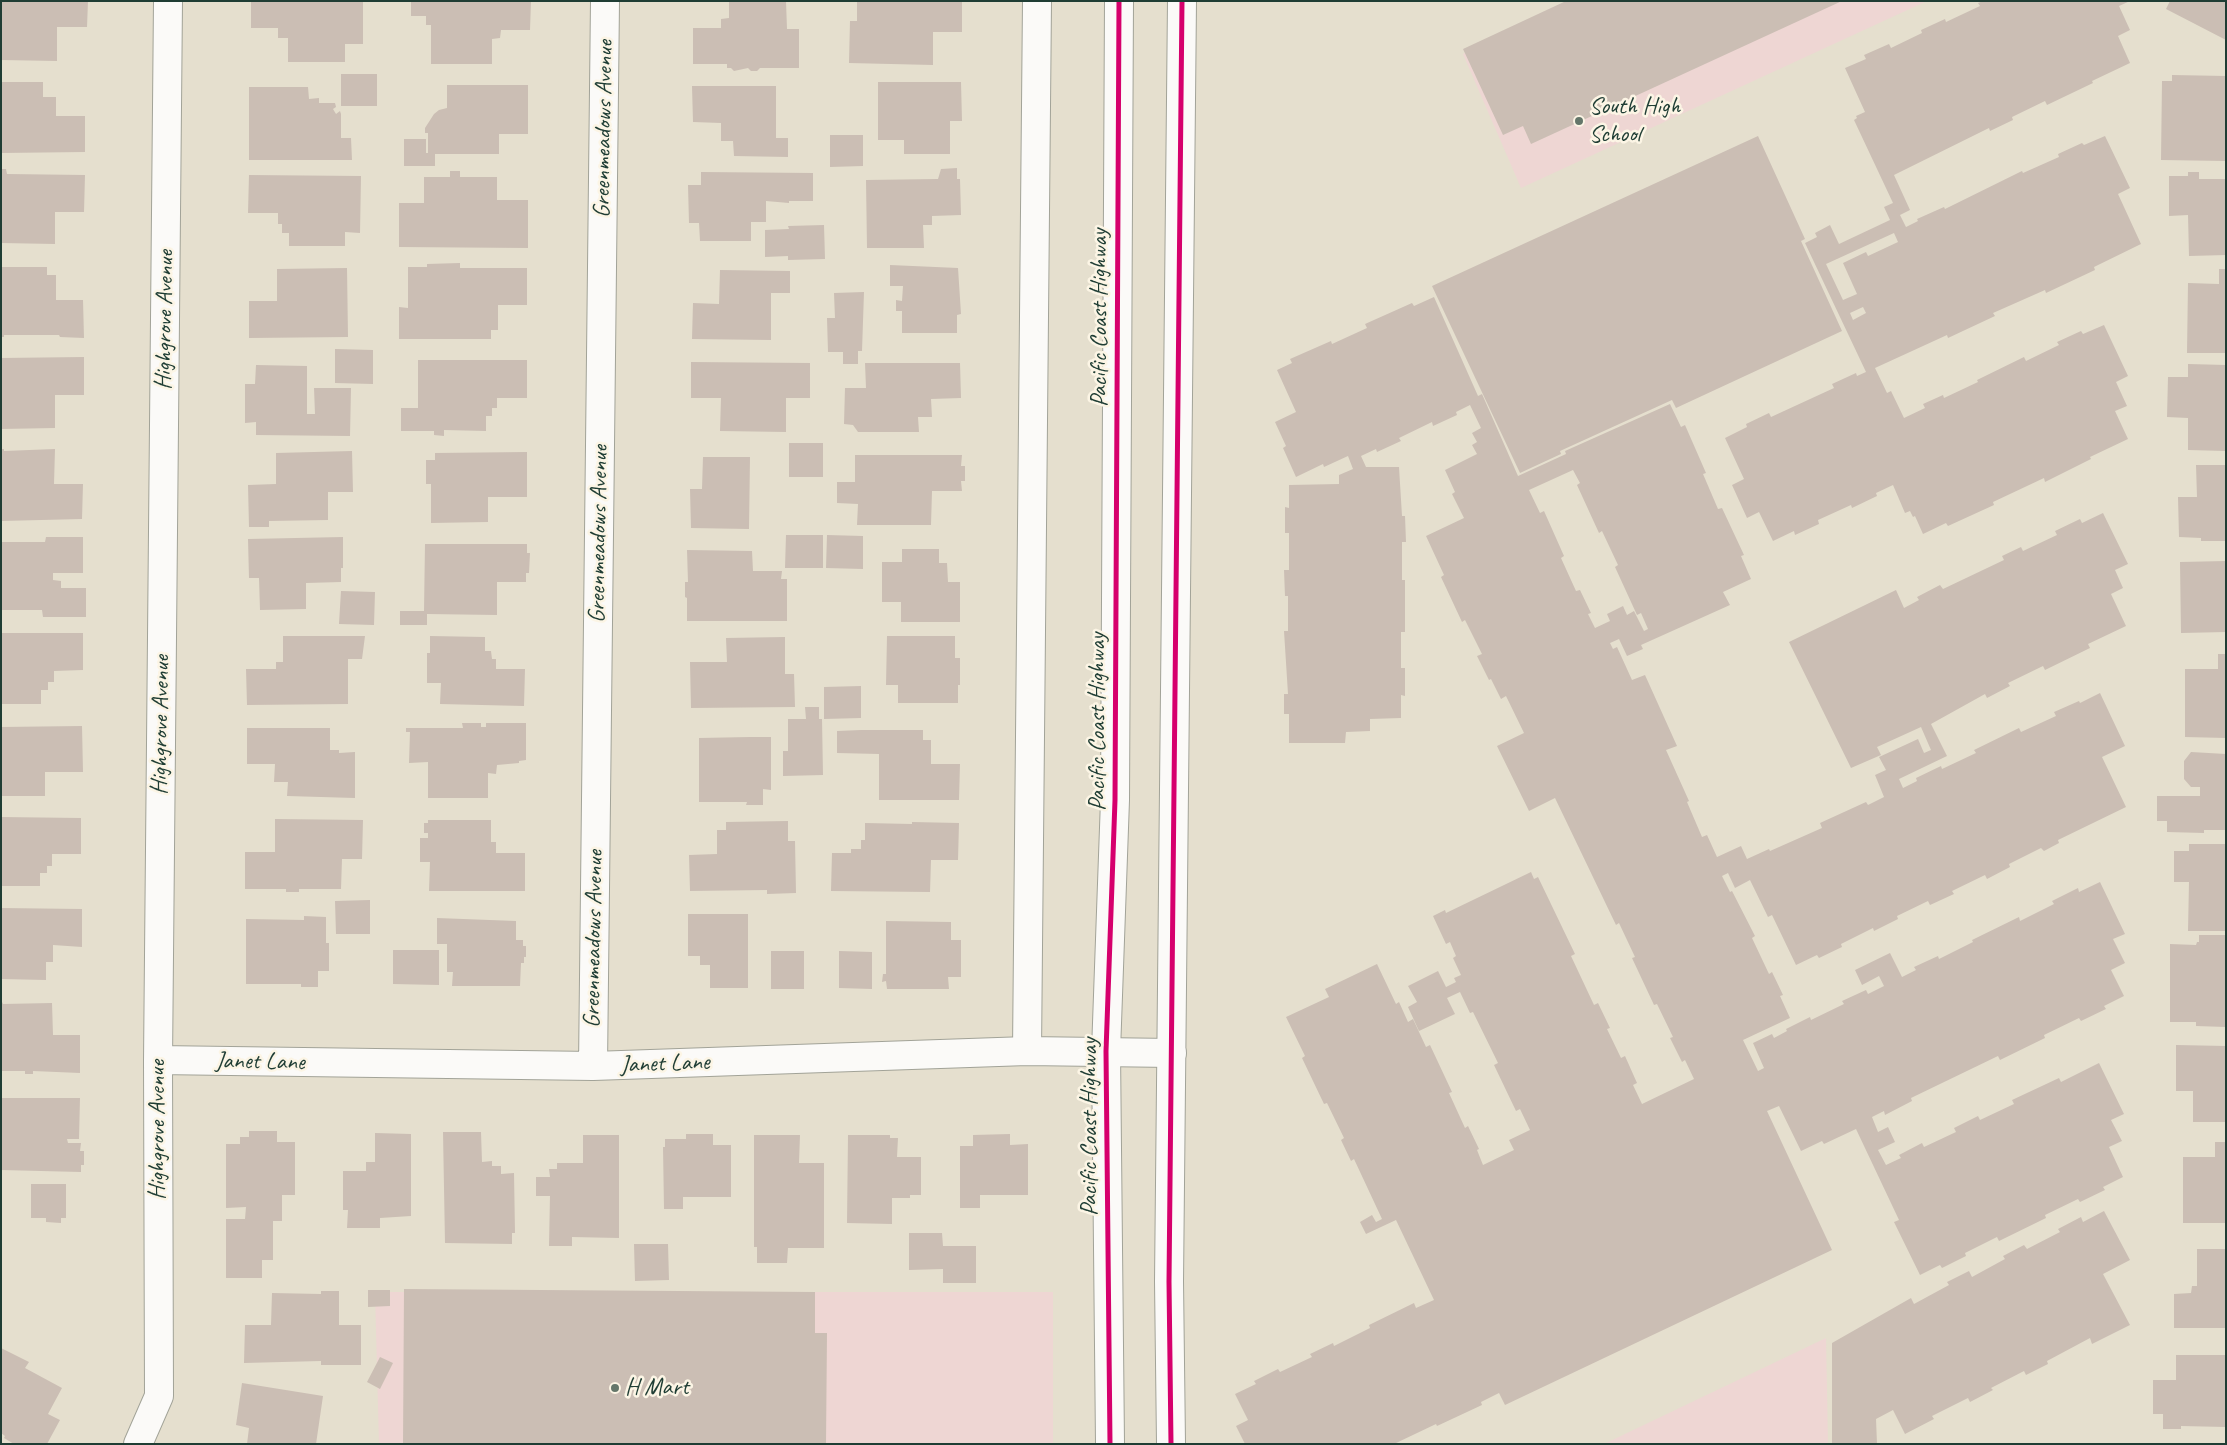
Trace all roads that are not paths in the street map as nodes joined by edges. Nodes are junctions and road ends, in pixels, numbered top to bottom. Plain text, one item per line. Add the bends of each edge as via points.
1 (168, 1) edge
2 (605, 1) edge
3 (1037, 1) edge
4 (1119, 1) edge
5 (1182, 1) edge
6 (1027, 1051) junction
7 (1106, 1052) junction
8 (1172, 1053) junction
9 (158, 1060) junction
10 (593, 1066) junction
11 (138, 1444) edge
12 (1110, 1444) edge
13 (1171, 1444) edge

1 - 9 main road, Highgrove Avenue
2 - 10 main road, Greenmeadows Avenue
3 - 6 main road
4 - 7 main road, Pacific Coast Highway via 1115,790
5 - 8 main road
6 - 7 main road, Janet Lane
6 - 10 main road, Janet Lane
7 - 8 main road, Janet Lane
7 - 12 main road, Pacific Coast Highway
8 - 13 main road
9 - 10 main road, Janet Lane
9 - 11 main road, Highgrove Avenue via 159,1396

